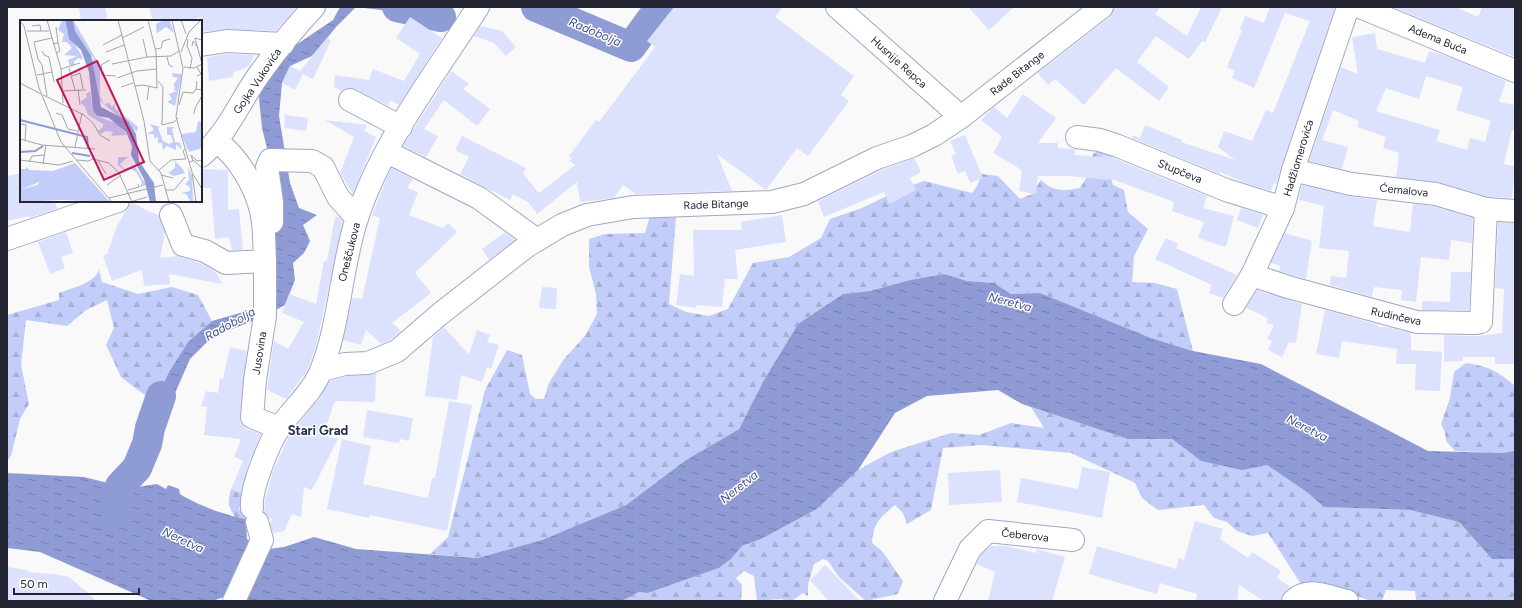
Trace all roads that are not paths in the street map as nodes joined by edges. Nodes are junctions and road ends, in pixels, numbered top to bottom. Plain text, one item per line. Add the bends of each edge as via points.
1 (314, 7) edge
2 (478, 7) edge
3 (837, 7) edge
4 (1102, 7) edge
5 (1348, 7) edge
6 (1360, 7) edge
7 (283, 44) junction
8 (202, 46) edge
9 (1515, 71) edge
10 (350, 100) dead end
11 (961, 117) junction
12 (401, 127) junction
13 (1077, 137) dead end
14 (209, 149) edge
15 (387, 152) junction
16 (1293, 170) junction
17 (115, 202) edge
18 (1282, 208) junction
19 (1486, 209) junction
20 (1515, 211) edge
21 (171, 215) dead end
22 (357, 218) junction
23 (7, 239) edge
24 (537, 240) junction
25 (265, 255) junction
26 (1252, 275) junction
27 (1234, 304) dead end
28 (322, 370) junction
29 (279, 428) junction
30 (1073, 540) dead end
31 (1343, 600) edge
32 (234, 601) edge
33 (945, 601) edge
34 (1293, 601) edge

1 - 7 street, Gojka Vukovića
2 - 12 street, Oneščukova
3 - 11 street, Husnije Repca
4 - 11 street, Rade Bitange
5 - 16 street, Hadžiomerovića
6 - 9 street, Adema Buća
7 - 8 street via 227,41
7 - 14 street, Gojka Vukovića via 258,76
10 - 12 street
11 - 24 street, Rade Bitange via 917,144 877,158 804,194 772,202 633,207 606,211 562,225
12 - 15 street, Oneščukova
13 - 18 street, Stupčeva via 1100,140 1118,146 1226,190
14 - 25 street, Jusovina via 224,147 250,180 261,211
15 - 22 street, Oneščukova
15 - 24 street via 479,198
16 - 18 street, Hadžiomerovića
16 - 19 street, Ćemalova via 1351,184 1436,194
17 - 23 street
18 - 26 street, Hadžiomerovića
19 - 20 street, Ćemalova
19 - 26 street, Rudinčeva via 1481,322 1476,324 1417,322
21 - 25 street via 183,245 205,251 226,263
22 - 25 street via 338,197 323,167 312,161 270,160 267,167 272,202 271,231
22 - 28 street, Oneščukova
24 - 28 street, Rade Bitange via 440,314 398,351 368,363 345,364
25 - 29 street, Jusovina via 265,316 252,417
26 - 27 street, Hadžiomerovića
28 - 29 street, Oneščukova
29 - 32 street, Oneščukova via 256,478 252,496 254,515 262,540
30 - 33 street, Čeberova via 988,531 970,549
31 - 34 street via 1316,593 1304,593

